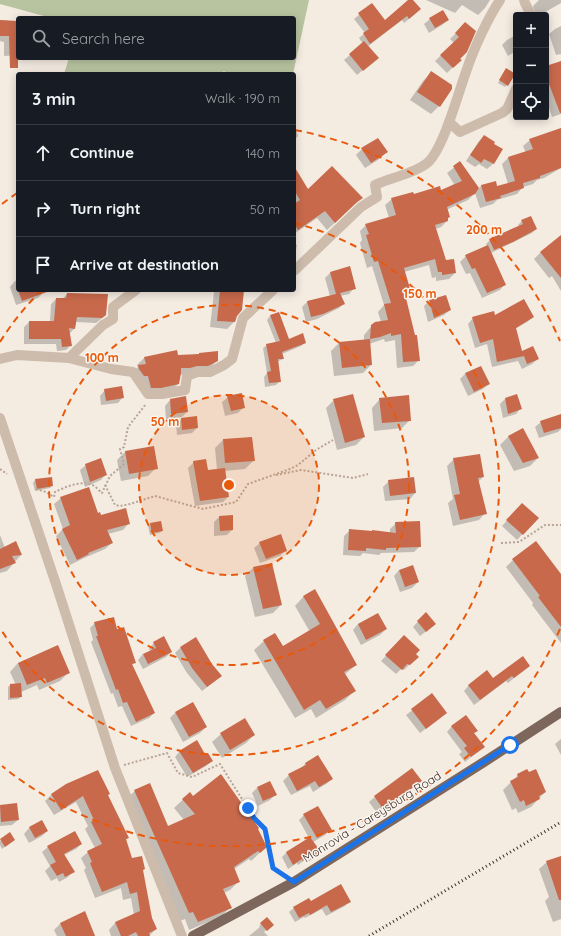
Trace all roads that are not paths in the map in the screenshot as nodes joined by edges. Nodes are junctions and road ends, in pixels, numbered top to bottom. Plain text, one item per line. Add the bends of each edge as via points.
1 (500, 0) edge
2 (524, 0) edge
3 (530, 12) edge
4 (513, 95) edge
5 (449, 122) junction
6 (296, 269) edge
7 (133, 292) edge
8 (271, 292) edge
9 (69, 358) junction
10 (0, 359) edge
11 (0, 418) edge
12 (561, 712) edge
13 (182, 936) edge
14 (193, 936) edge

1 - 5 street via 490,16 468,67
2 - 3 street
4 - 5 street via 502,113 460,132
5 - 6 street via 434,156 427,163 375,185 377,197 361,207
7 - 9 street via 113,308 113,319 103,325
8 - 9 street via 243,318 232,359 210,372 197,372 187,376 185,390 148,394 133,372
9 - 10 street via 17,355
11 - 13 street via 115,768
12 - 14 main road, Monrovia - Careysburg Road via 294,882

